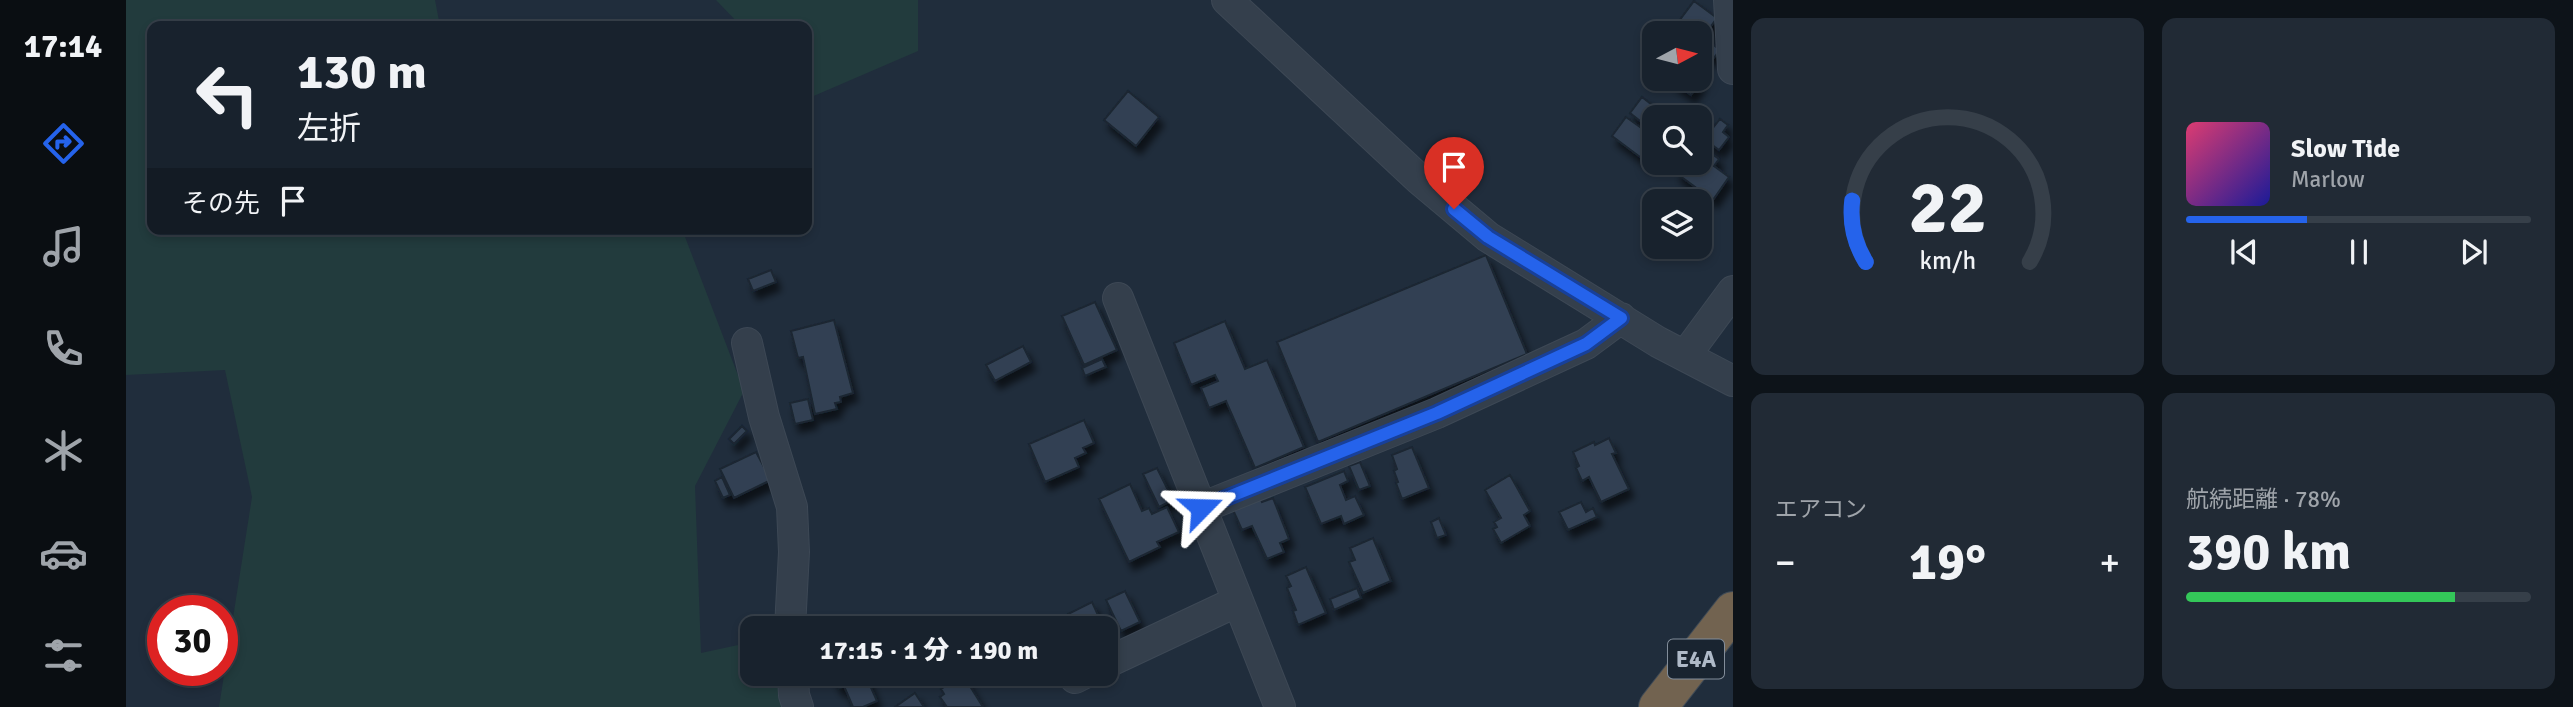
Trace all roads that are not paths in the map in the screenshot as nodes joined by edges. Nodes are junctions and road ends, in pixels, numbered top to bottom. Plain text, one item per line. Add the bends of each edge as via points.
1 (1227, 0) edge
2 (1729, 0) edge
3 (1733, 69) edge
4 (1733, 291) edge
5 (1118, 299) dead end
6 (1621, 318) junction
7 (747, 343) dead end
8 (1685, 356) junction
9 (1733, 381) edge
10 (1201, 508) junction
11 (1238, 601) junction
12 (1733, 611) edge
13 (790, 616) edge
14 (1118, 657) edge
15 (794, 686) edge
16 (797, 707) edge
17 (1280, 707) edge
18 (1658, 707) edge

1 - 6 street via 1420,180 1488,237
2 - 3 street
4 - 8 street
5 - 10 street
6 - 8 street
6 - 10 street via 1586,344 1437,413
7 - 13 street via 792,507
8 - 9 street
10 - 11 street
11 - 14 street
11 - 17 street
12 - 18 highway, E4A
15 - 16 street

